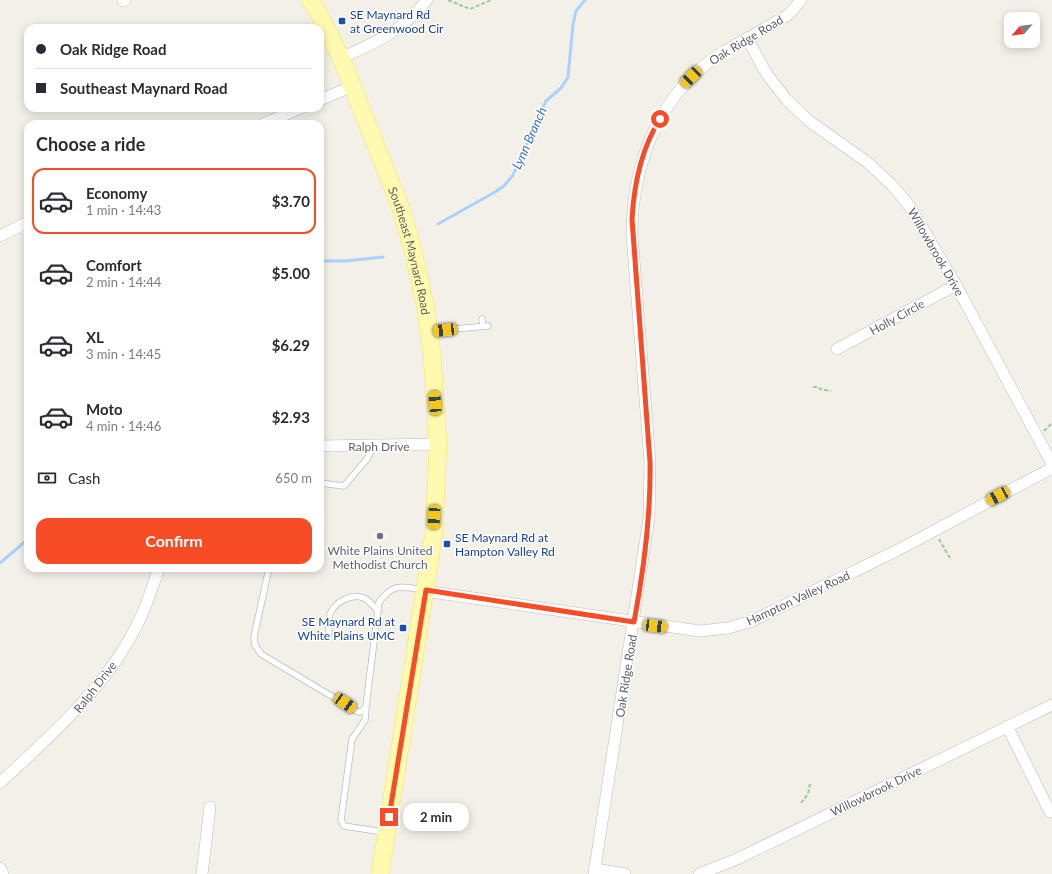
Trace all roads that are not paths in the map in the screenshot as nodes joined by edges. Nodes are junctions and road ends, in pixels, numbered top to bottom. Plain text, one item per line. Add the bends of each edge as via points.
1 (310, 0) edge
2 (427, 0) edge
3 (801, 0) edge
4 (747, 38) junction
5 (341, 58) junction
6 (353, 86) junction
7 (324, 98) edge
8 (292, 112) edge
9 (272, 120) edge
10 (24, 224) edge
11 (0, 236) edge
12 (956, 285) junction
13 (482, 318) dead end
14 (429, 331) junction
15 (837, 349) dead end
16 (438, 444) junction
17 (324, 446) edge
18 (374, 446) junction
19 (1052, 464) edge
20 (1052, 468) edge
21 (324, 484) edge
22 (158, 572) edge
23 (268, 572) edge
24 (426, 590) junction
25 (378, 611) junction
26 (634, 622) junction
27 (329, 633) dead end
28 (1052, 705) edge
29 (366, 706) junction
30 (1008, 726) junction
31 (0, 784) edge
32 (210, 807) dead end
33 (1050, 812) dead end
34 (387, 832) junction
35 (0, 868) edge
36 (594, 872) edge
37 (3, 874) edge
38 (202, 874) edge
39 (380, 874) edge
40 (625, 874) edge
41 (699, 874) edge

1 - 5 main road, Southeast Maynard Road
2 - 5 street via 416,14 392,33
3 - 4 street, Oak Ridge Road via 789,14
4 - 12 street, Willowbrook Drive via 766,73 786,99 809,121 867,162 898,192 920,222
4 - 26 street, Oak Ridge Road via 698,70 665,109 648,141 636,184 632,235 651,490
5 - 6 main road, Southeast Maynard Road
6 - 7 street
6 - 14 main road, Southeast Maynard Road via 400,206
8 - 9 street
10 - 11 street
12 - 15 street, Holly Circle
12 - 19 street, Willowbrook Drive
13 - 14 lane via 486,326
14 - 16 main road, Southeast Maynard Road
16 - 18 street, Ralph Drive
16 - 24 main road, Southeast Maynard Road via 434,532
17 - 18 street, Ralph Drive
18 - 21 lane via 367,459 344,486
20 - 26 street, Hampton Valley Road via 898,550 743,624 700,631
22 - 31 street, Ralph Drive via 137,626 108,672 74,714
23 - 29 lane via 254,637 260,654 358,712 363,711
24 - 25 lane via 403,586 394,588 379,602
24 - 26 street, Hampton Valley Road
24 - 34 main road, Southeast Maynard Road
25 - 27 lane via 366,599 344,599 330,615
25 - 29 lane
26 - 36 street, Oak Ridge Road
28 - 30 street, Willowbrook Drive
29 - 34 lane via 365,720 352,739 341,820 344,826
30 - 33 street
30 - 41 street, Willowbrook Drive via 737,859
32 - 38 street
34 - 39 main road, Southeast Maynard Road
35 - 37 street
36 - 40 street

